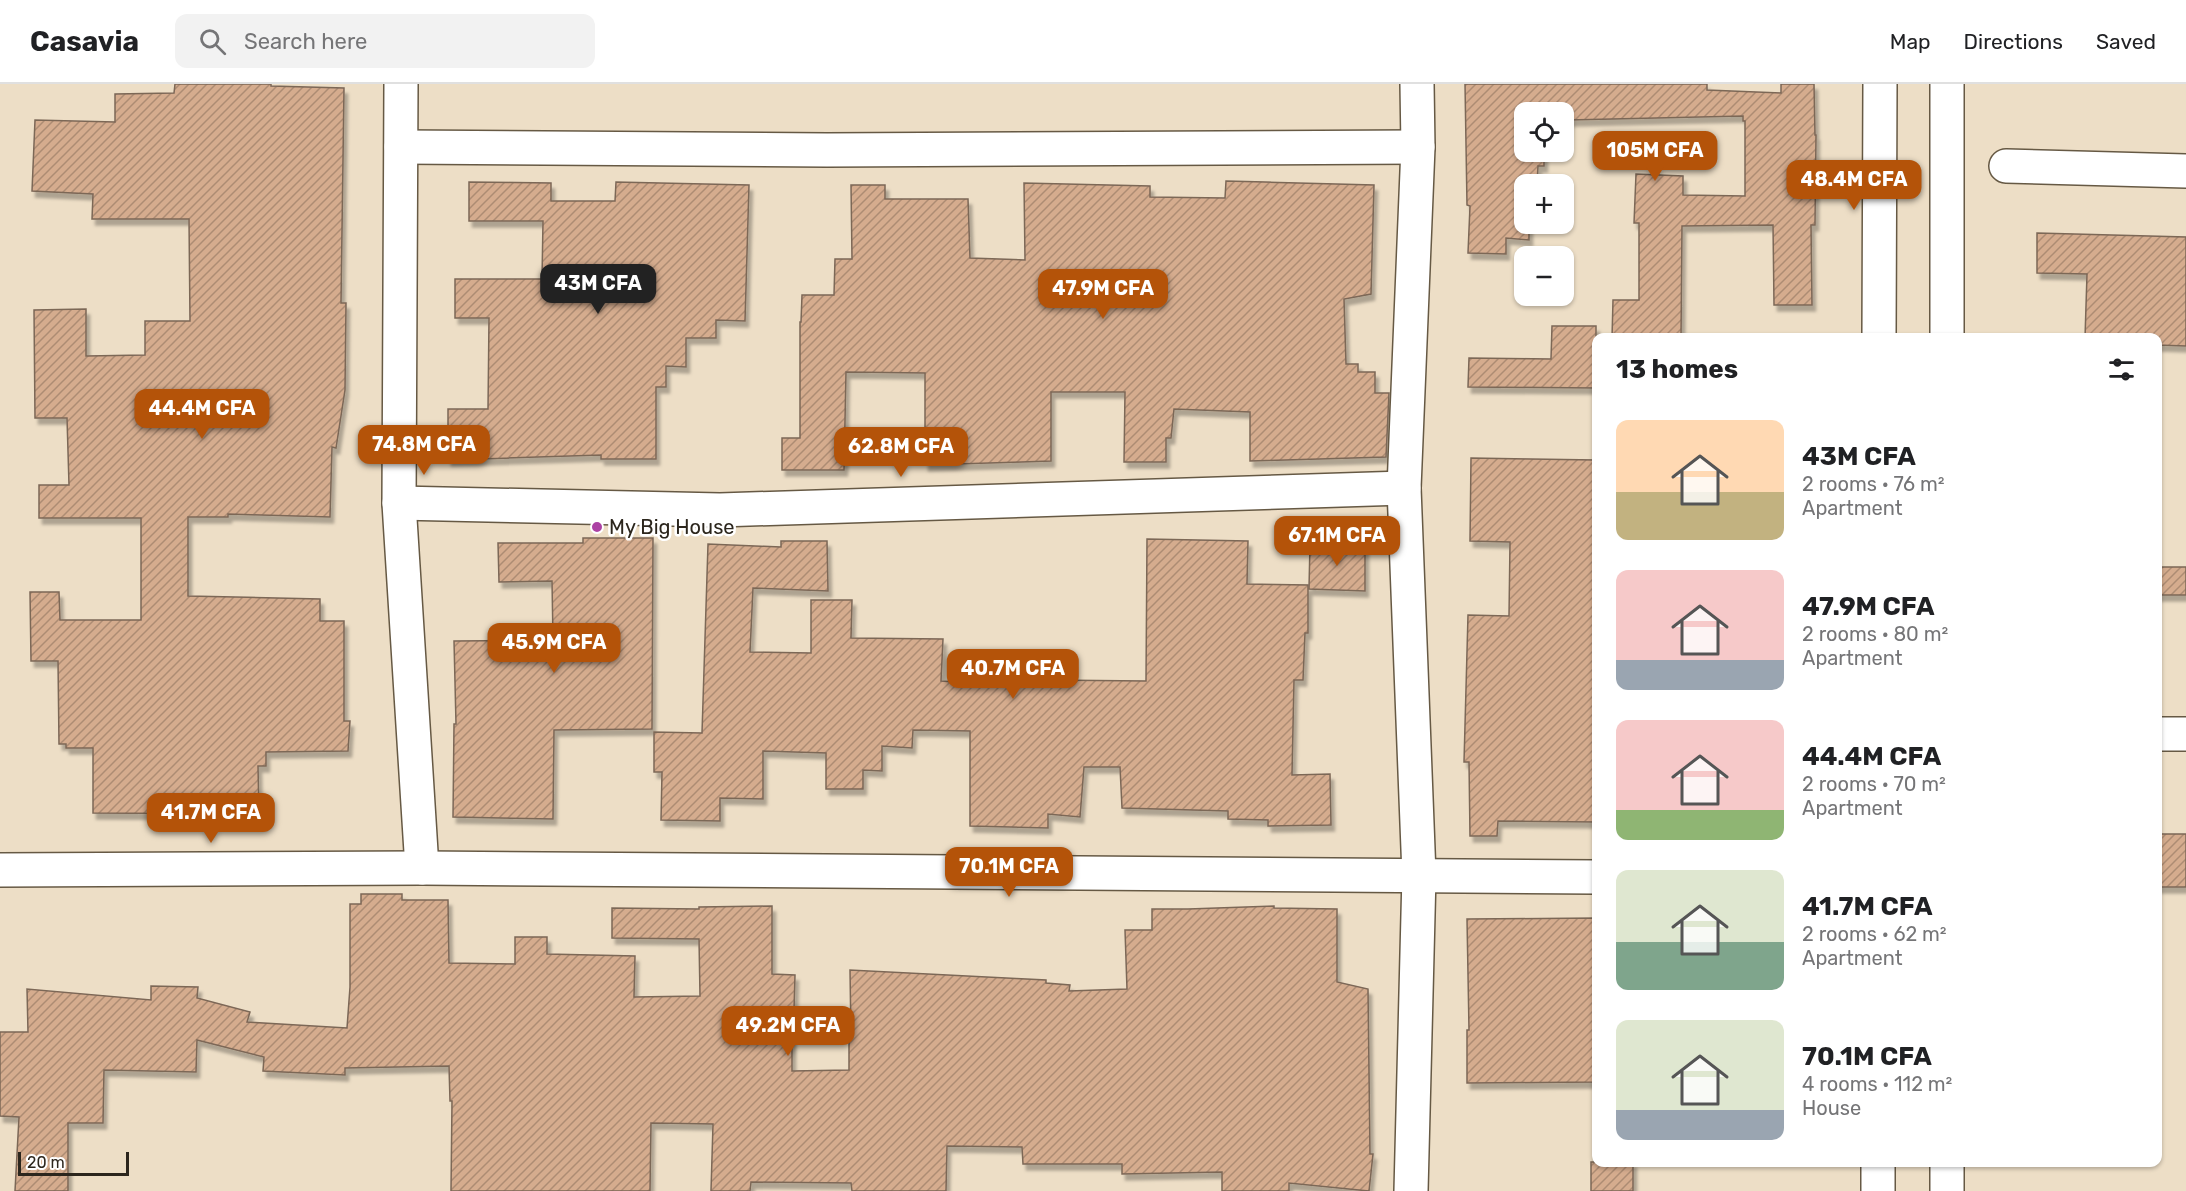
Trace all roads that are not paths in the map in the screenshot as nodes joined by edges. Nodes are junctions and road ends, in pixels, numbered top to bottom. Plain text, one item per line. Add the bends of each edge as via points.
1 (401, 84) edge
2 (1417, 84) edge
3 (1880, 84) edge
4 (1947, 84) edge
5 (401, 147) junction
6 (1418, 147) junction
7 (2006, 166) dead end
8 (2186, 171) edge
9 (1879, 333) edge
10 (1947, 333) edge
11 (1404, 488) junction
12 (399, 503) junction
13 (2186, 734) edge
14 (2162, 735) edge
15 (422, 868) junction
16 (0, 870) edge
17 (1419, 875) junction
18 (1592, 877) edge
19 (1878, 1167) edge
20 (1947, 1167) edge
21 (1411, 1191) edge
22 (1878, 1191) edge
23 (1947, 1191) edge

1 - 5 street
2 - 6 street
3 - 9 street
4 - 10 street
5 - 6 street
5 - 12 street
6 - 11 street
7 - 8 street
11 - 12 street via 720,510
11 - 17 street
12 - 15 street
13 - 14 street
15 - 16 street
15 - 17 street
17 - 18 street
17 - 21 street
19 - 22 street
20 - 23 street

